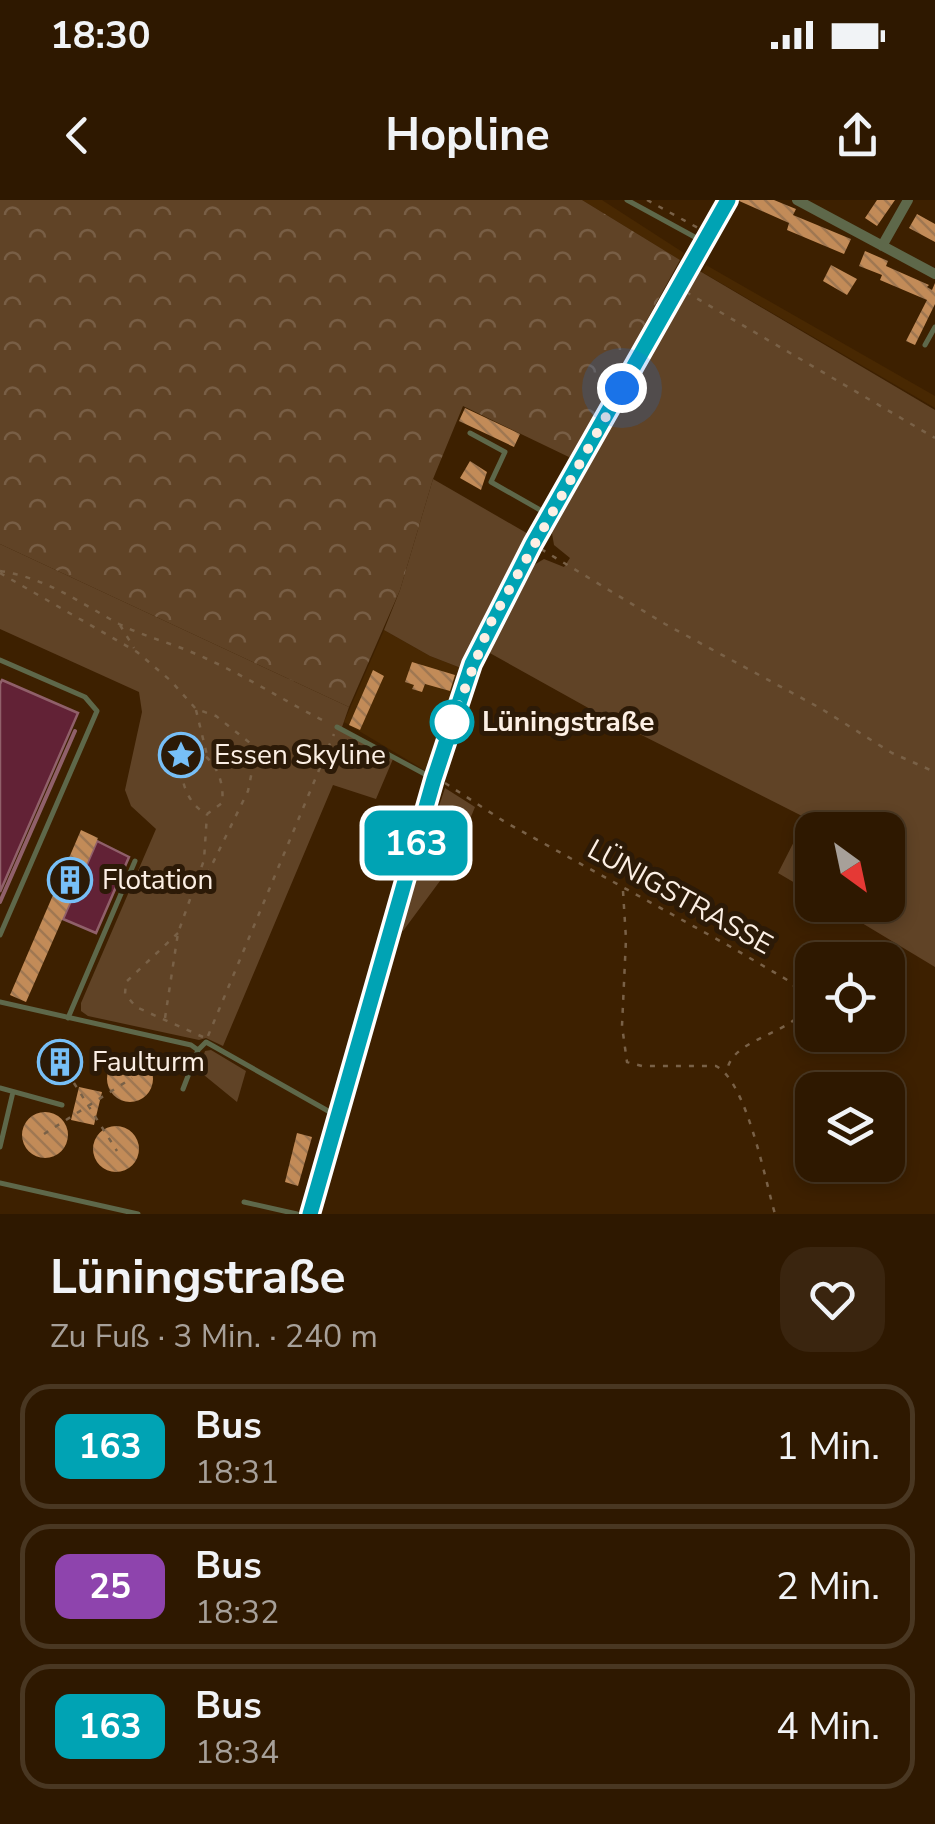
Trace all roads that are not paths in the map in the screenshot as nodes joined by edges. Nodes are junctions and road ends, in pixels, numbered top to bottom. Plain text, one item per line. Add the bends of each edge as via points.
1 (627, 200) edge
2 (728, 200) edge
3 (797, 200) edge
4 (908, 200) edge
5 (707, 238) junction
6 (882, 246) junction
7 (935, 274) edge
8 (935, 327) edge
9 (925, 345) dead end
10 (470, 433) dead end
11 (549, 515) junction
12 (1, 662) edge
13 (337, 727) road end
14 (434, 779) junction
15 (134, 861) dead end
16 (0, 934) edge
17 (0, 1002) edge
18 (68, 1018) junction
19 (198, 1050) junction
20 (0, 1088) edge
21 (183, 1090) dead end
22 (13, 1092) junction
23 (62, 1104) dead end
24 (336, 1116) junction
25 (0, 1147) edge
26 (0, 1183) edge
27 (244, 1202) dead end
28 (138, 1214) edge
29 (297, 1214) edge
30 (310, 1214) edge

1 - 5 lane
2 - 5 street
3 - 6 street
4 - 6 street
5 - 11 street
6 - 7 street
8 - 9 lane
10 - 11 lane via 505,452 491,482
11 - 14 street via 472,664
12 - 16 lane via 85,697 96,711
13 - 14 lane
14 - 24 street
15 - 18 lane
17 - 18 lane
18 - 19 lane
19 - 21 lane
19 - 24 lane via 206,1042
20 - 22 lane
22 - 23 lane
22 - 25 lane
24 - 30 street
26 - 28 lane
27 - 29 lane

